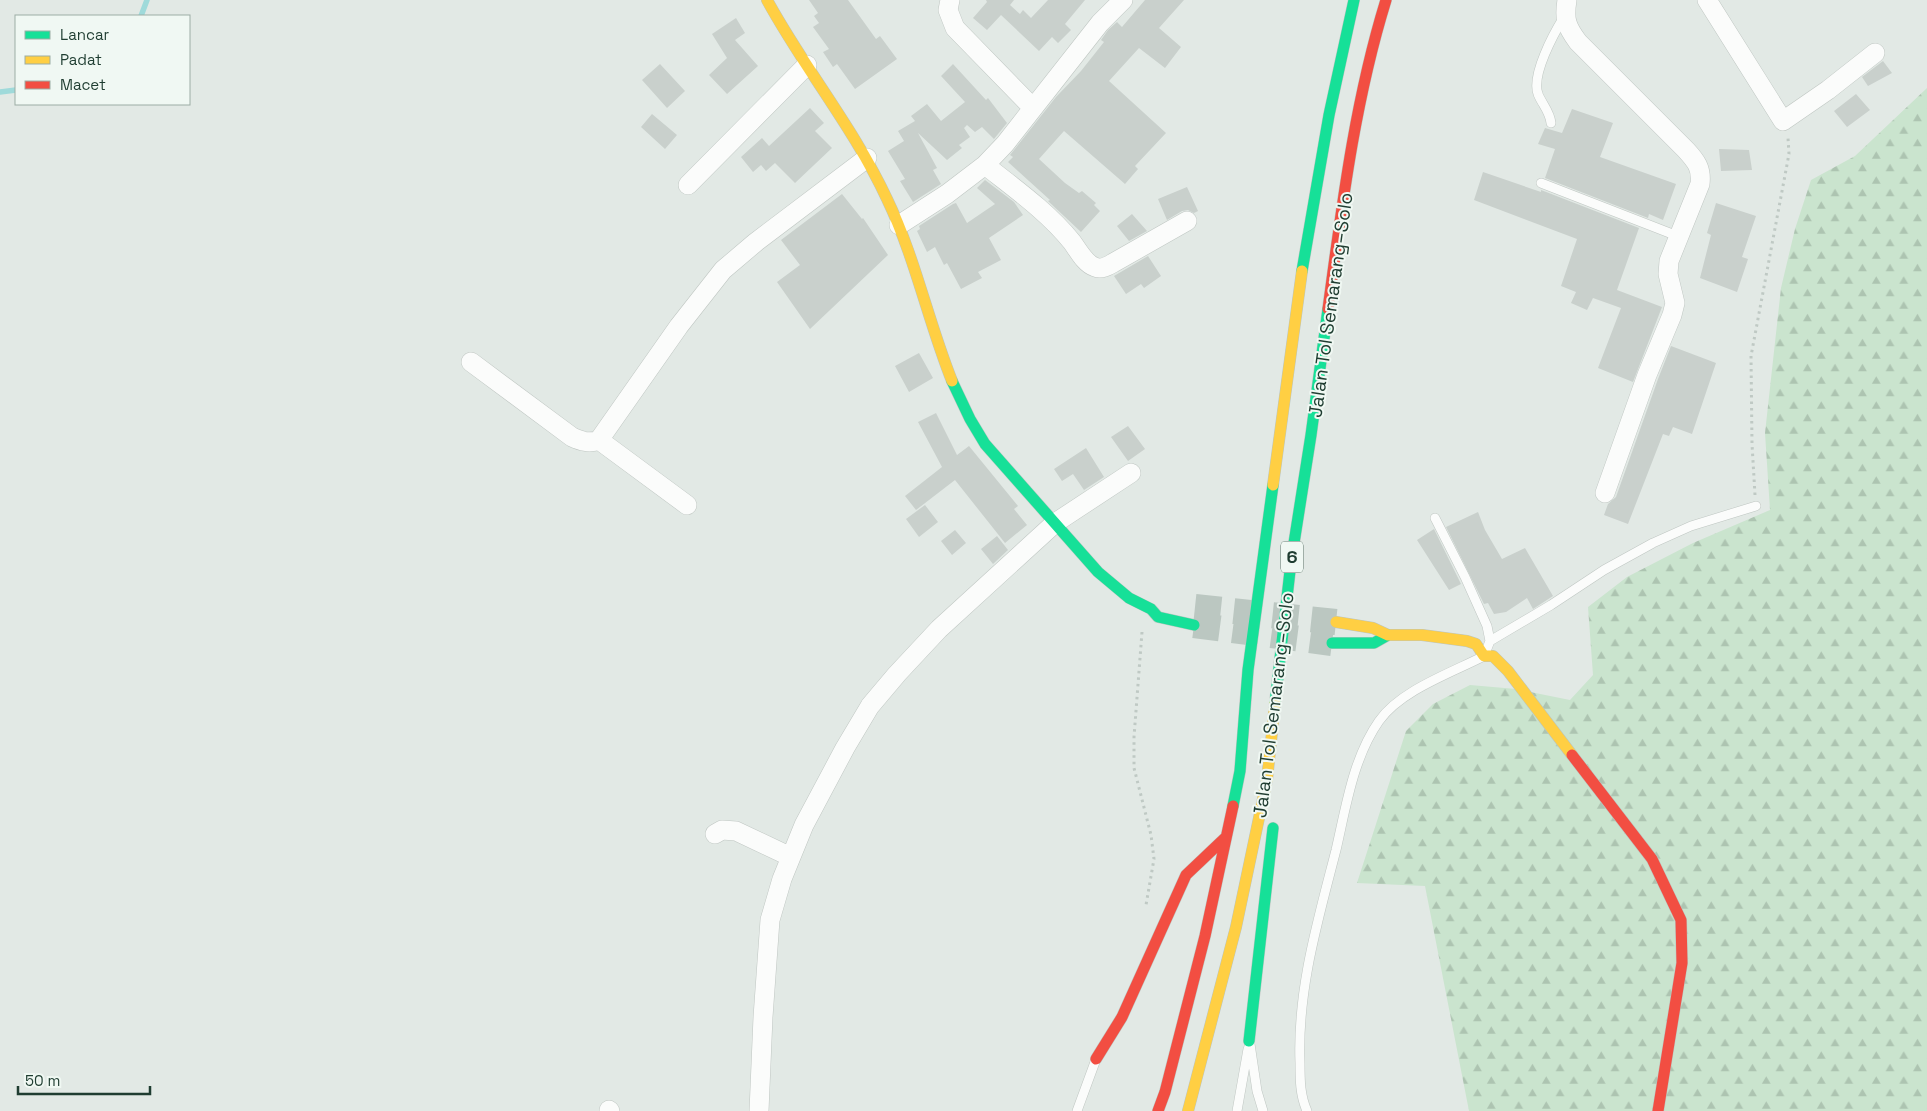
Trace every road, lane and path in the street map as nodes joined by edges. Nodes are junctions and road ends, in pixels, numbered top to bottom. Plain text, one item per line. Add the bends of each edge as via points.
1 (767, 0) edge
2 (950, 0) edge
3 (1122, 0) edge
4 (1354, 0) edge
5 (1386, 0) edge
6 (1708, 0) edge
7 (1566, 8) edge
8 (1875, 53) dead end
9 (807, 65) junction
10 (1032, 108) junction
11 (1783, 121) junction
12 (1551, 123) dead end
13 (868, 158) junction
14 (985, 165) junction
15 (1541, 183) dead end
16 (688, 185) dead end
17 (1187, 221) dead end
18 (899, 225) junction
19 (1680, 237) junction
20 (471, 362) dead end
21 (599, 440) junction
22 (1130, 473) dead end
23 (1605, 493) dead end
24 (687, 506) dead end
25 (1756, 506) joint
26 (1435, 518) dead end
27 (1055, 523) junction
28 (1152, 607) junction
29 (1336, 622) tunnel mouth
30 (1194, 625) tunnel mouth
31 (1388, 634) junction
32 (1490, 641) junction
33 (1332, 643) tunnel mouth
34 (1484, 656) junction
35 (1276, 704) junction
36 (1278, 784) dead end
37 (1274, 819) dead end
38 (715, 834) dead end
39 (1226, 837) junction
40 (790, 857) junction
41 (1145, 911) dead end
42 (1249, 1041) junction
43 (1096, 1060) joint
44 (759, 1111) edge
45 (1077, 1111) edge
46 (1158, 1111) edge
47 (1188, 1111) edge
48 (1236, 1111) edge
49 (1263, 1111) edge
50 (1307, 1111) edge
51 (1658, 1111) edge

1 - 9 main road
2 - 10 street via 948,10 955,28
3 - 10 street
4 - 39 main road, Jalan Tol Semarang–Solo / 6 via 1329,114 1303,266 1248,670 1240,771
5 - 35 main road, Jalan Tol Semarang–Solo / 6 via 1374,39 1355,132 1291,562
6 - 11 street
7 - 12 lane via 1539,70 1537,92
7 - 19 street via 1570,32 1578,42 1700,167 1700,184
8 - 11 street
9 - 13 main road
9 - 16 street
10 - 14 street
11 - 25 path via 1789,154 1751,356
13 - 18 main road
13 - 21 street via 723,270 679,326
14 - 17 street via 1055,224 1095,268 1104,268
14 - 18 street
15 - 19 lane
18 - 27 main road via 959,399 973,426
19 - 23 street via 1669,261 1668,274 1675,303 1672,315
20 - 21 street via 572,437 592,443
21 - 24 street
22 - 27 street
25 - 32 lane via 1653,542
26 - 32 lane via 1487,626
27 - 28 main road via 1105,578 1129,598
27 - 40 street via 939,629 870,706 804,824
28 - 30 main road via 1158,617
28 - 41 path via 1134,737 1134,768 1154,859
29 - 31 main road
31 - 33 main road via 1374,643
31 - 34 main road via 1467,641 1476,644
32 - 34 lane
34 - 50 lane via 1401,698 1380,720 1358,762 1319,918 1300,1018 1301,1095
34 - 51 main road via 1493,656 1508,671 1652,859 1681,920 1682,963
35 - 36 main road
35 - 47 main road, Jalan Tol Semarang–Solo / 6 via 1256,836
37 - 42 main road
38 - 40 street via 722,830 736,830
39 - 43 main road via 1186,875 1122,1017
39 - 46 main road, Jalan Tol Semarang–Solo / 6 via 1205,936
40 - 44 street via 770,920
42 - 48 lane
42 - 49 lane
43 - 45 lane

